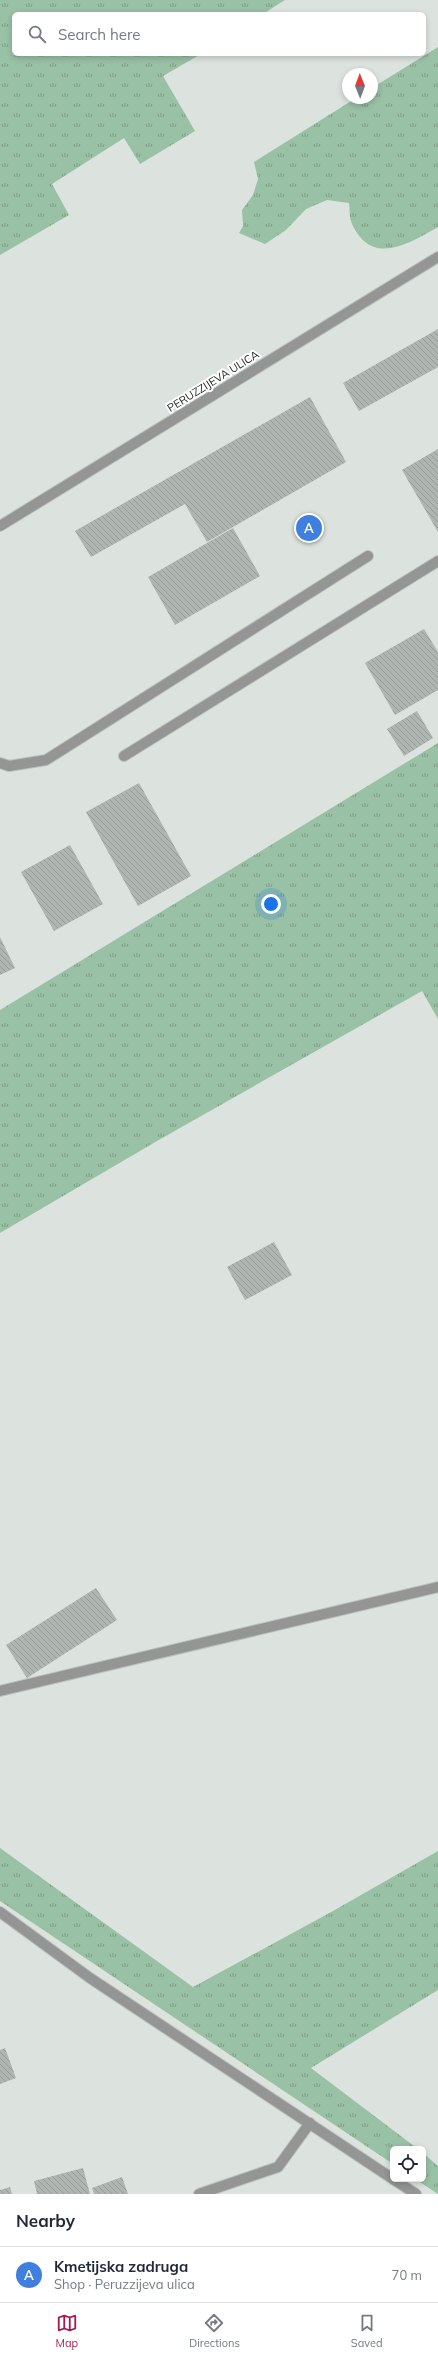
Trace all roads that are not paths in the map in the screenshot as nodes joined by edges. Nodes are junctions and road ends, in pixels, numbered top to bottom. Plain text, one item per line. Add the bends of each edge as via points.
1 (438, 257) edge
2 (0, 526) edge
3 (368, 556) dead end
4 (438, 561) edge
5 (124, 756) dead end
6 (0, 763) edge
7 (438, 1587) edge
8 (0, 1691) edge
9 (0, 1912) edge
10 (310, 2123) junction
11 (390, 2177) edge
12 (398, 2182) edge
13 (199, 2194) edge
14 (416, 2194) edge

1 - 2 street, PERUZZIJEVA ULICA
3 - 6 street via 46,760 9,766
4 - 5 street
7 - 8 street
9 - 10 street via 90,1978
10 - 11 street
10 - 13 street via 278,2167
12 - 14 street

